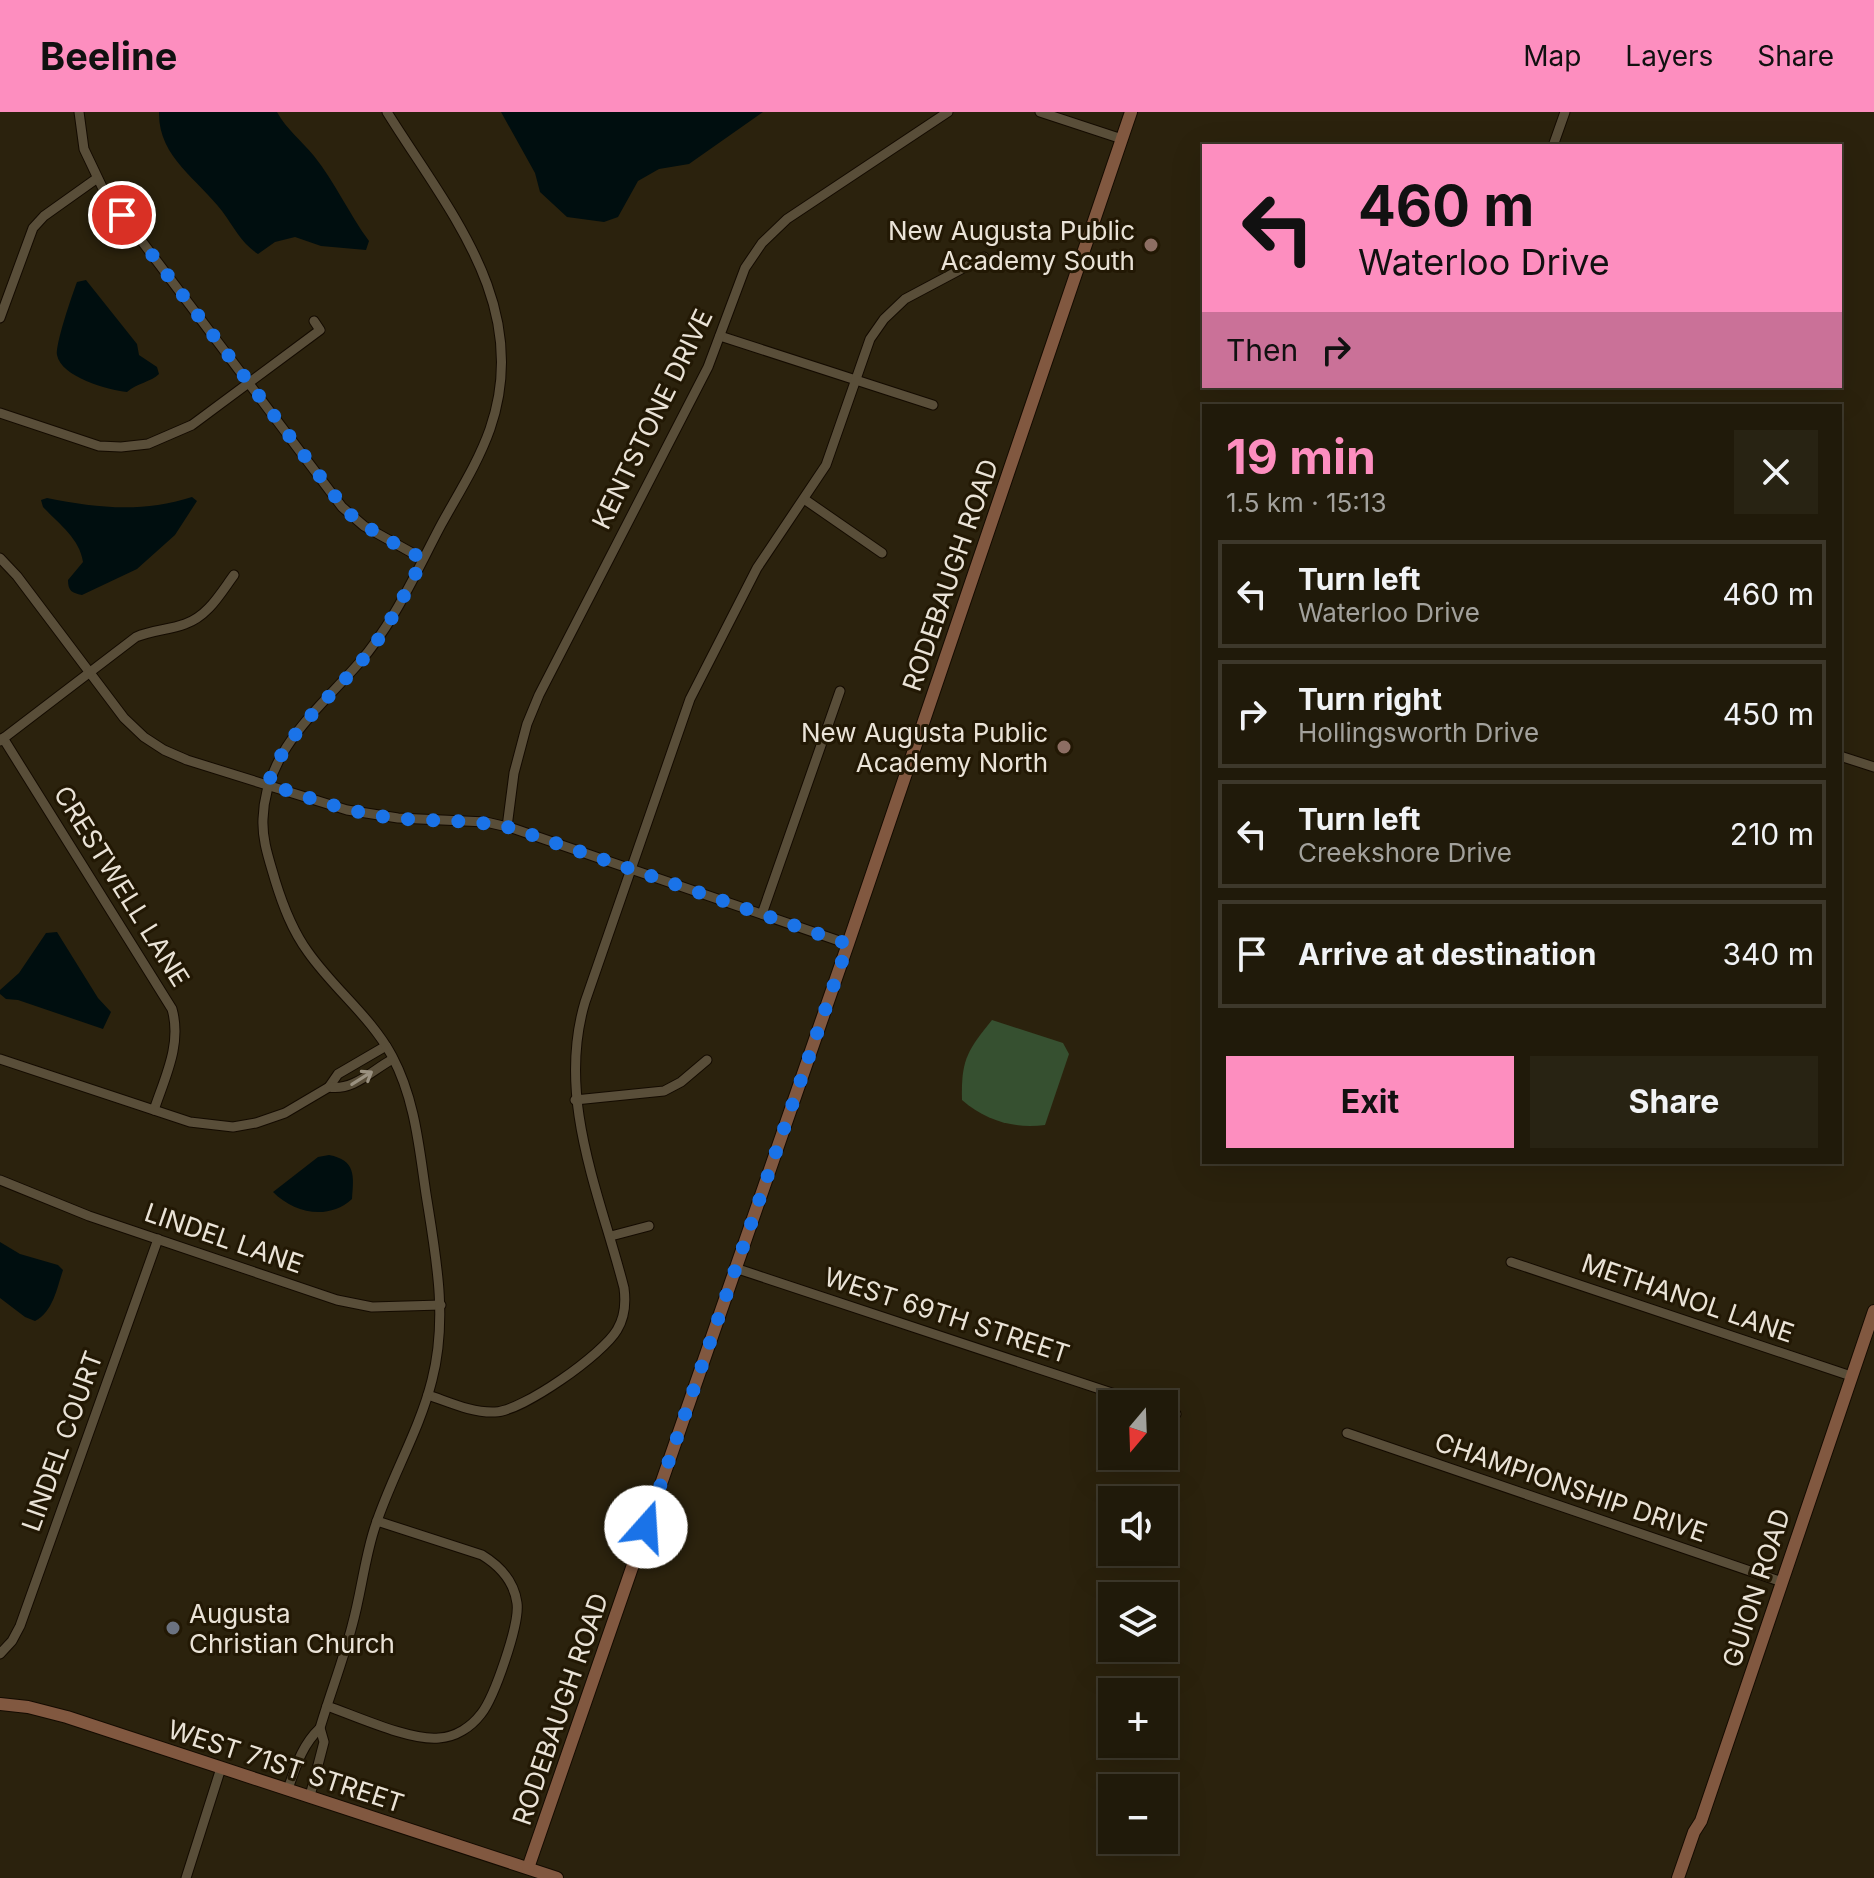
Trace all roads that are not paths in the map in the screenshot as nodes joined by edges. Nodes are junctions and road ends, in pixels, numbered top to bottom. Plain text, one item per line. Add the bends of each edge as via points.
1 (79, 112) edge
2 (387, 112) edge
3 (948, 112) edge
4 (1040, 112) edge
5 (1131, 112) edge
6 (1565, 112) edge
7 (1122, 139) junction
8 (1554, 144) edge
9 (96, 179) junction
10 (984, 257) dead end
11 (0, 318) edge
12 (314, 321) dead end
13 (720, 336) junction
14 (855, 380) junction
15 (248, 383) junction
16 (933, 405) dead end
17 (0, 413) edge
18 (804, 499) junction
19 (882, 553) dead end
20 (0, 558) edge
21 (423, 559) junction
22 (234, 575) dead end
23 (89, 672) junction
24 (840, 691) dead end
25 (2, 739) edge
26 (1842, 757) edge
27 (1874, 767) edge
28 (268, 784) junction
29 (507, 827) junction
30 (631, 869) junction
31 (762, 914) junction
32 (848, 944) junction
33 (386, 1046) junction
34 (0, 1059) edge
35 (393, 1059) junction
36 (707, 1060) dead end
37 (329, 1087) junction
38 (575, 1100) junction
39 (154, 1110) junction
40 (0, 1180) edge
41 (649, 1226) dead end
42 (611, 1236) junction
43 (158, 1239) junction
44 (1511, 1262) dead end
45 (735, 1268) junction
46 (441, 1305) junction
47 (1874, 1311) edge
48 (1851, 1376) junction
49 (1103, 1390) edge
50 (428, 1395) junction
51 (1347, 1433) dead end
52 (377, 1521) junction
53 (1782, 1582) junction
54 (0, 1654) edge
55 (0, 1704) edge
56 (327, 1706) junction
57 (320, 1728) junction
58 (221, 1768) junction
59 (288, 1789) junction
60 (310, 1796) junction
61 (528, 1868) junction
62 (186, 1878) edge
63 (557, 1878) edge
64 (1678, 1878) edge

1 - 9 street via 83,145
2 - 21 street via 477,258 492,292 501,339 500,386 488,435
3 - 13 street, KENTSTONE DRIVE via 774,230 745,268
4 - 7 street
5 - 7 street, RODEBAUGH ROAD
6 - 8 street
7 - 32 street, RODEBAUGH ROAD
9 - 11 street via 33,228
9 - 15 street
10 - 14 street via 894,309 870,339
12 - 15 street via 320,330
13 - 14 street
13 - 29 street, KENTSTONE DRIVE via 535,703 514,773
14 - 16 street
14 - 18 street via 828,461
15 - 17 street via 180,432 137,446 83,442
15 - 21 street via 347,512
18 - 19 street
18 - 30 street via 757,568 690,699
20 - 23 street
21 - 28 street via 375,644 292,737
22 - 23 street via 197,619 136,637
23 - 25 street
23 - 28 street via 124,718 164,750
24 - 31 street
25 - 39 street, CRESTWELL LANE via 172,1009 174,1048
26 - 27 street
28 - 29 street via 357,812
28 - 33 street via 265,846 288,918 312,958
29 - 30 street
30 - 31 street
30 - 38 street via 580,1018
31 - 32 street
32 - 45 street, RODEBAUGH ROAD
33 - 35 street
33 - 37 street via 338,1074
34 - 39 street
37 -> 35 street via 358,1082
35 - 46 street via 414,1117
36 - 38 street via 664,1091
37 - 39 street via 278,1116 242,1126 205,1125
38 - 42 street
40 - 43 street, LINDEL LANE
41 - 42 street
42 - 50 street via 625,1305 620,1325 605,1346 510,1410 476,1410
43 - 46 street, LINDEL LANE via 346,1302 372,1307
43 - 54 street, LINDEL COURT via 20,1626
44 - 48 street, METHANOL LANE
45 - 49 street, WEST 69TH STREET
45 - 61 street, RODEBAUGH ROAD
46 - 50 street
47 - 48 street, GUION ROAD
48 - 53 street, GUION ROAD
50 - 52 street
51 - 53 street, CHAMPIONSHIP DRIVE
52 - 56 street
52 - 56 street via 493,1562 515,1594 515,1628 488,1705 460,1732 421,1737
53 - 64 street, GUION ROAD
55 - 58 street, WEST 71ST STREET via 67,1717
56 - 57 street
57 - 59 street via 299,1757
57 - 60 street via 324,1742
58 - 59 street, WEST 71ST STREET
58 - 62 street
59 - 60 street, WEST 71ST STREET
60 - 61 street, WEST 71ST STREET
61 - 63 street, WEST 71ST STREET

